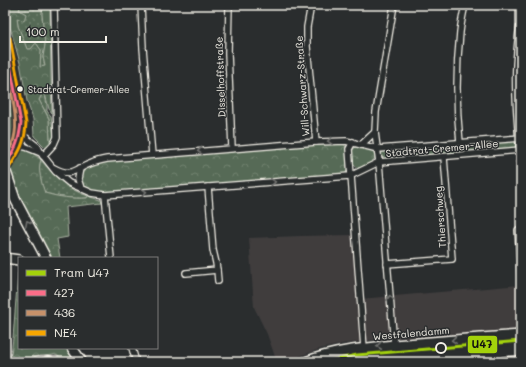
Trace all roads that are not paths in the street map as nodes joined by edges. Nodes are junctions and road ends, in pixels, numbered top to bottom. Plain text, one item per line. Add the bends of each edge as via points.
1 (54, 5) edge
2 (141, 5) edge
3 (230, 5) edge
4 (311, 5) edge
5 (394, 5) edge
6 (465, 5) edge
7 (521, 19) edge
8 (5, 39) edge
9 (375, 132) junction
10 (20, 135) junction
11 (520, 138) edge
12 (316, 142) junction
13 (353, 142) junction
14 (460, 143) junction
15 (17, 145) junction
16 (361, 145) junction
17 (232, 148) junction
18 (378, 149) junction
19 (520, 150) edge
20 (42, 154) junction
21 (152, 155) junction
22 (444, 157) junction
23 (379, 162) junction
24 (5, 164) edge
25 (52, 166) junction
26 (80, 168) junction
27 (521, 168) edge
28 (5, 169) edge
29 (350, 176) junction
30 (208, 187) junction
31 (81, 188) junction
32 (105, 195) junction
33 (521, 228) edge
34 (45, 257) edge
35 (111, 257) edge
36 (5, 258) edge
37 (18, 260) edge
38 (387, 264) junction
39 (217, 270) junction
40 (186, 273) dead end
41 (521, 276) edge
42 (218, 281) dead end
43 (521, 336) edge
44 (394, 345) junction
45 (364, 348) junction
46 (73, 349) edge
47 (76, 349) edge
48 (132, 349) edge
49 (82, 361) edge
50 (521, 361) edge
51 (47, 362) edge
52 (50, 362) edge
53 (136, 362) edge
54 (305, 362) edge
55 (504, 362) edge

1 - 20 street via 57,137 54,144
2 - 21 street
3 - 17 street, Disselhoffstraße via 228,53
4 - 12 street, Will-Schwarz-Straße via 307,46
5 - 9 street
6 - 14 street via 460,32 457,82
7 - 11 street via 516,66
8 - 10 street via 21,124
9 - 16 street
9 - 18 street
10 - 15 street
10 - 20 street, Stadtrat-Cremer-Allee via 38,147
11 - 14 street, Stadtrat-Cremer-Allee
11 - 19 street
13 -> 12 street, Stadtrat-Cremer-Allee
12 - 17 street, Stadtrat-Cremer-Allee
13 - 16 street, Stadtrat-Cremer-Allee
13 - 29 street via 349,149
14 - 18 street, Stadtrat-Cremer-Allee
15 - 20 street, Stadtrat-Cremer-Allee
15 - 24 street
16 - 18 street, Stadtrat-Cremer-Allee
17 -> 21 street, Stadtrat-Cremer-Allee
18 - 23 street
19 - 22 street, Stadtrat-Cremer-Allee
19 - 27 street
20 - 25 street, Stadtrat-Cremer-Allee
21 - 26 street, Stadtrat-Cremer-Allee via 107,159
22 - 23 street, Stadtrat-Cremer-Allee
22 - 38 street, Thierschweg via 452,259
23 - 29 street, Stadtrat-Cremer-Allee
23 - 38 street
25 - 26 street, Stadtrat-Cremer-Allee via 68,173
25 - 31 street, Stadtrat-Cremer-Allee via 69,183
26 - 31 street via 78,179
34 -> 28 main road via 15,199
30 -> 29 street, Stadtrat-Cremer-Allee
29 - 45 street
32 -> 30 street, Stadtrat-Cremer-Allee
30 - 39 street
31 - 32 street, Stadtrat-Cremer-Allee
32 - 35 street
33 - 41 street via 518,230
36 - 37 main road
44 -> 38 street
39 - 40 street
39 - 42 street
43 -> 44 main road, Westfalendamm
44 -> 45 main road, Westfalendamm
45 - 54 main road, Westfalendamm
46 - 49 main road
47 - 49 main road
48 - 53 street
50 - 55 main road
51 - 52 main road

